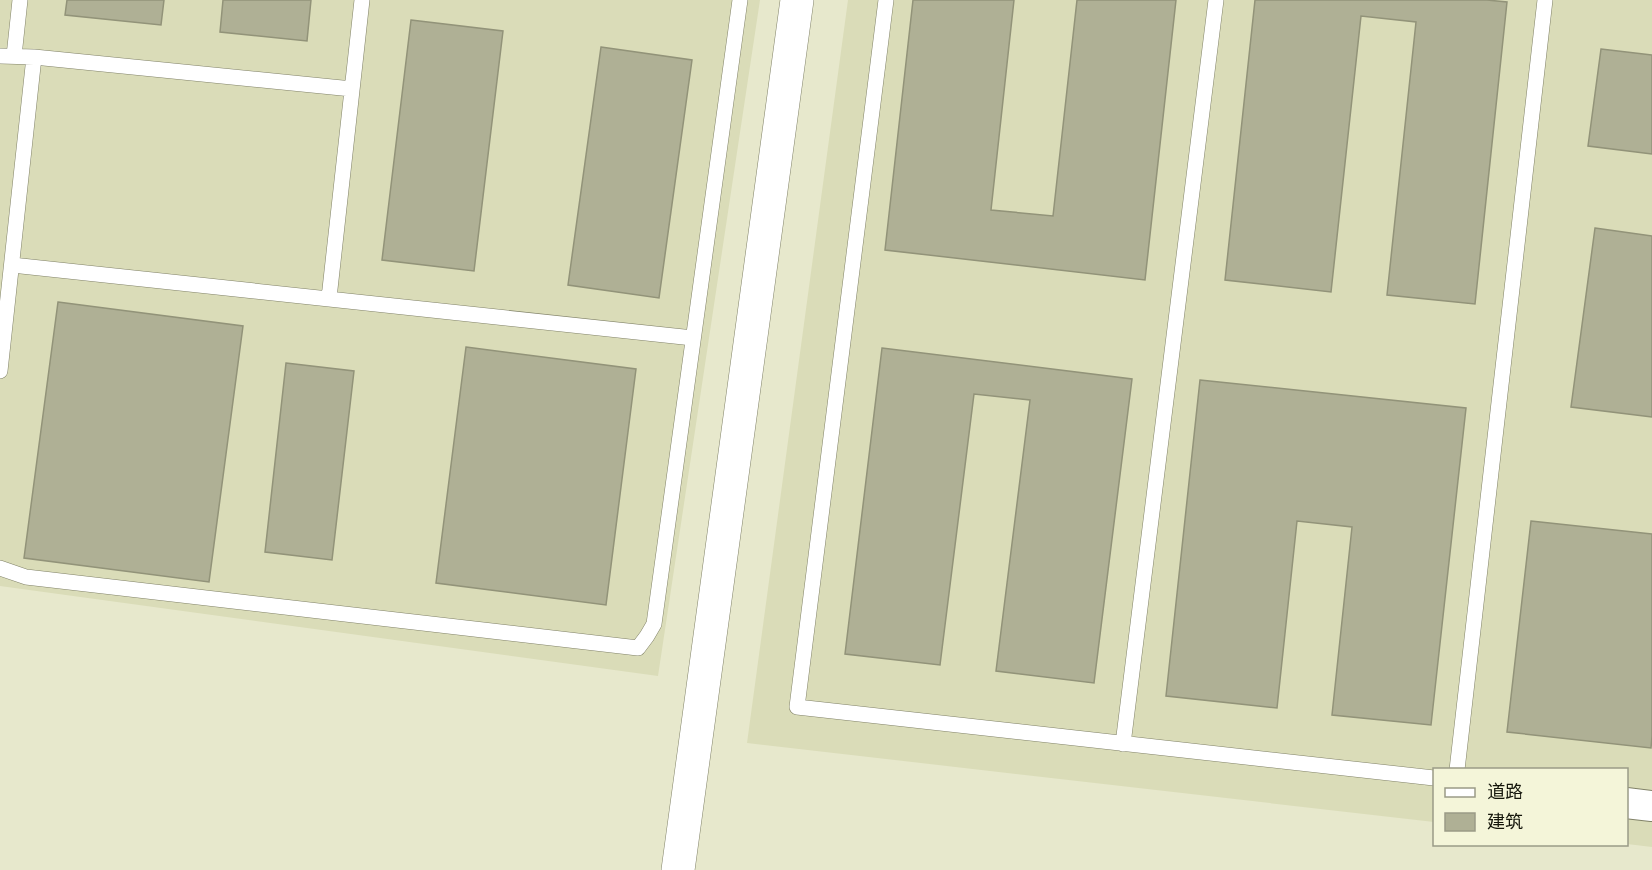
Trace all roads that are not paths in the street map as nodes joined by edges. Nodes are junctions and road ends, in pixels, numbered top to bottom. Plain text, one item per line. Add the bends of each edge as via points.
1 (20, 0) edge
2 (362, 0) edge
3 (740, 0) edge
4 (797, 0) edge
5 (886, 0) edge
6 (1216, 0) edge
7 (1545, 0) edge
8 (7, 56) edge
9 (34, 57) junction
10 (352, 89) junction
11 (12, 265) junction
12 (329, 298) junction
13 (693, 338) junction
14 (0, 371) edge
15 (0, 568) edge
16 (1123, 744) junction
17 (1457, 768) edge
18 (1433, 778) edge
19 (1628, 803) edge
20 (1652, 806) edge
21 (678, 870) edge

1 - 8 lane
2 - 10 lane
3 - 13 lane
4 - 21 street
5 - 16 lane via 797,707
6 - 16 lane
7 - 17 lane
8 - 9 lane
9 - 10 lane
9 - 11 lane
10 - 12 lane
11 - 12 lane
11 - 14 lane
12 - 13 lane
13 - 15 lane via 654,624 638,648 26,577
16 - 18 lane
19 - 20 street

